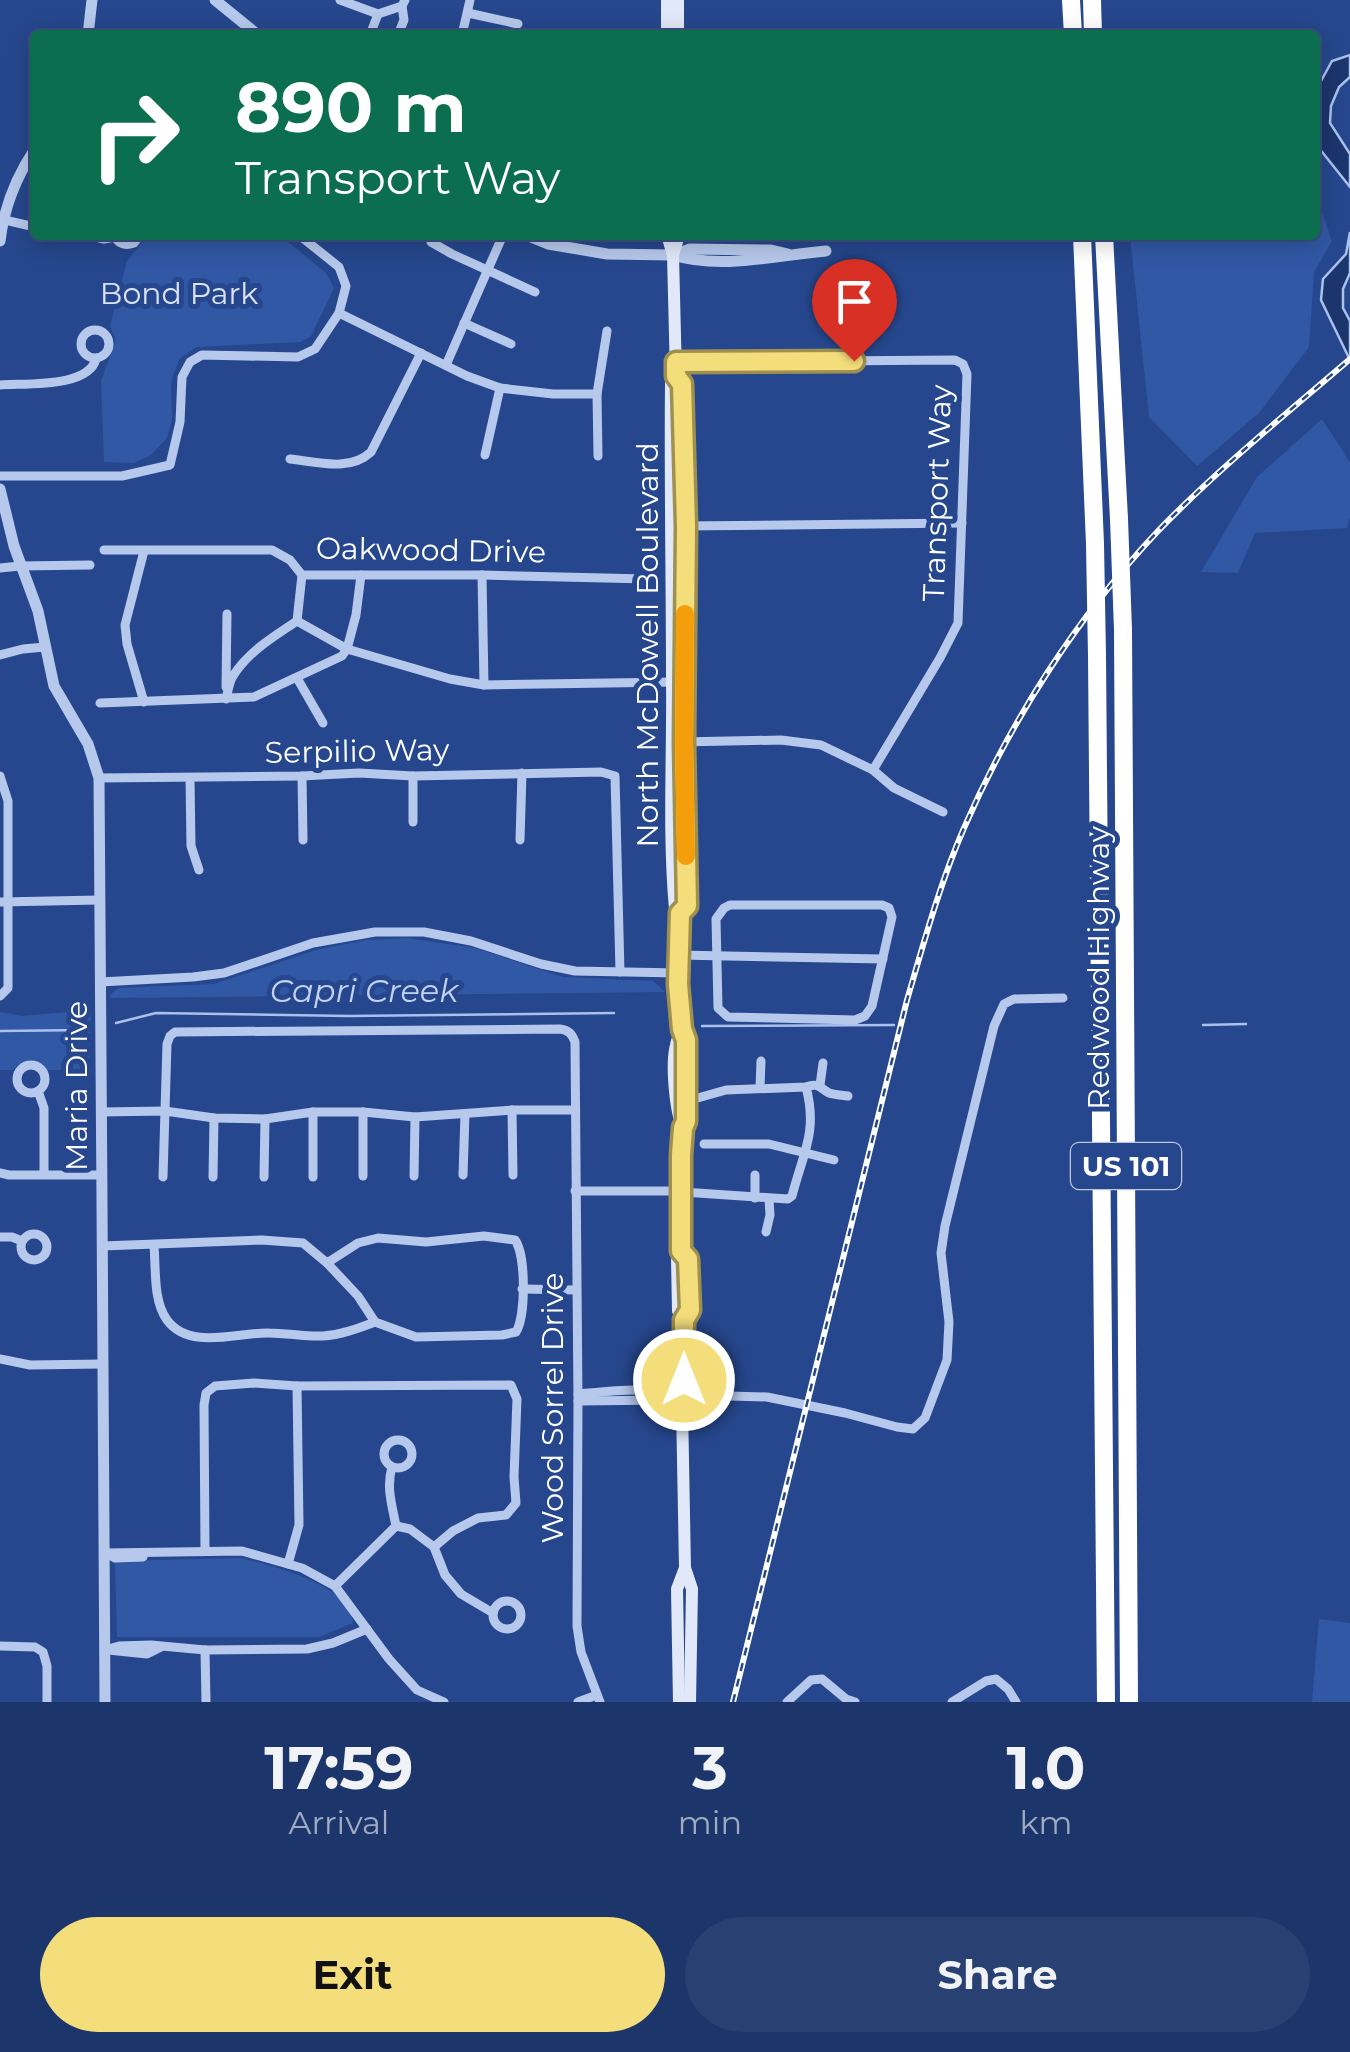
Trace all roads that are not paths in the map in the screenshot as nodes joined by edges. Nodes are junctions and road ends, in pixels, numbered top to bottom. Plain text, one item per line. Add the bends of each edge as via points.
1 (92, 0) edge
2 (214, 0) edge
3 (340, 0) edge
4 (667, 0) edge
5 (678, 0) edge
6 (1071, 0) edge
7 (1092, 0) edge
8 (403, 3) edge
9 (467, 4) edge
10 (378, 14) junction
11 (518, 24) dead end
12 (89, 30) edge
13 (252, 30) edge
14 (372, 30) edge
15 (400, 30) edge
16 (463, 30) edge
17 (667, 30) edge
18 (678, 30) edge
19 (1073, 30) edge
20 (1094, 30) edge
21 (30, 158) edge
22 (1, 219) edge
23 (30, 225) edge
24 (305, 240) edge
25 (501, 240) edge
26 (538, 240) edge
27 (668, 240) edge
28 (678, 240) edge
29 (1082, 240) edge
30 (1104, 240) edge
31 (0, 241) edge
32 (432, 242) dead end
33 (826, 252) dead end
34 (673, 255) junction
35 (487, 271) junction
36 (535, 292) dead end
37 (339, 313) junction
38 (464, 323) junction
39 (607, 331) dead end
40 (511, 344) dead end
41 (422, 354) junction
42 (96, 359) dead end
43 (446, 366) junction
44 (676, 369) junction
45 (0, 385) edge
46 (500, 388) junction
47 (597, 394) junction
48 (485, 454) dead end
49 (598, 456) dead end
50 (290, 460) dead end
51 (0, 476) edge
52 (0, 489) edge
53 (962, 523) junction
54 (670, 526) junction
55 (686, 526) junction
56 (104, 550) dead end
57 (144, 551) junction
58 (20, 566) junction
59 (90, 566) dead end
60 (0, 568) edge
61 (302, 575) junction
62 (361, 575) junction
63 (482, 575) junction
64 (647, 579) dead end
65 (228, 614) dead end
66 (297, 621) junction
67 (44, 646) junction
68 (347, 649) junction
69 (0, 656) edge
70 (297, 678) junction
71 (679, 682) junction
72 (484, 684) junction
73 (226, 699) junction
74 (100, 702) dead end
75 (144, 702) junction
76 (323, 723) dead end
77 (678, 742) junction
78 (873, 770) junction
79 (522, 773) junction
80 (0, 776) edge
81 (302, 776) junction
82 (412, 776) junction
83 (99, 778) junction
84 (190, 778) junction
85 (942, 812) dead end
86 (413, 822) dead end
87 (303, 840) dead end
88 (520, 840) dead end
89 (199, 870) dead end
90 (100, 900) junction
91 (4, 902) edge
92 (678, 955) junction
93 (716, 956) junction
94 (883, 959) junction
95 (620, 972) junction
96 (678, 973) junction
97 (100, 982) junction
98 (0, 996) edge
99 (1063, 998) dead end
100 (682, 1029) junction
101 (761, 1061) dead end
102 (822, 1063) dead end
103 (820, 1086) junction
104 (806, 1087) junction
105 (760, 1088) junction
106 (38, 1091) dead end
107 (848, 1096) dead end
108 (687, 1101) junction
109 (512, 1110) junction
110 (574, 1110) junction
111 (165, 1111) junction
112 (101, 1112) junction
113 (313, 1112) junction
114 (363, 1112) junction
115 (465, 1114) junction
116 (415, 1116) junction
117 (214, 1118) junction
118 (265, 1120) junction
119 (683, 1128) junction
120 (704, 1144) dead end
121 (804, 1154) junction
122 (834, 1160) dead end
123 (0, 1173) edge
124 (44, 1174) junction
125 (101, 1174) junction
126 (755, 1174) dead end
127 (363, 1176) dead end
128 (414, 1176) dead end
129 (463, 1176) dead end
130 (513, 1176) dead end
131 (164, 1177) dead end
132 (213, 1177) dead end
133 (264, 1177) dead end
134 (313, 1177) dead end
135 (575, 1191) junction
136 (680, 1192) junction
137 (755, 1198) junction
138 (770, 1199) junction
139 (766, 1232) dead end
140 (0, 1237) edge
141 (22, 1241) dead end
142 (102, 1246) junction
143 (154, 1246) junction
144 (328, 1263) junction
145 (522, 1290) junction
146 (576, 1290) junction
147 (375, 1322) junction
148 (0, 1359) edge
149 (102, 1364) junction
150 (298, 1386) junction
151 (683, 1396) junction
152 (578, 1398) junction
153 (392, 1466) dead end
154 (396, 1526) junction
155 (434, 1547) junction
156 (205, 1551) junction
157 (106, 1553) junction
158 (288, 1564) junction
159 (685, 1568) junction
160 (335, 1586) junction
161 (493, 1613) dead end
162 (367, 1629) junction
163 (0, 1646) edge
164 (105, 1650) junction
165 (205, 1650) junction
166 (598, 1698) edge
167 (46, 1702) edge
168 (104, 1702) edge
169 (206, 1702) edge
170 (444, 1702) edge
171 (578, 1702) edge
172 (679, 1702) edge
173 (690, 1702) edge
174 (786, 1702) edge
175 (855, 1702) edge
176 (952, 1702) edge
177 (1016, 1702) edge
178 (1106, 1702) edge
179 (1128, 1702) edge

1 - 12 street
2 - 13 street
3 - 10 street
4 - 17 main road
5 - 18 main road
6 - 19 highway
7 - 20 highway
8 - 10 street
8 - 15 street
9 - 11 street
9 - 16 street
10 - 14 street
21 - 22 street
22 - 23 street
22 - 31 street
24 - 37 street via 339,268 346,286
25 - 35 street
26 - 34 street via 607,254
27 - 34 main road, North McDowell Boulevard
28 - 34 main road, North McDowell Boulevard
29 - 178 highway, Redwood Highway / US 101, bridge via 1097,656
30 - 179 highway, Redwood Highway / US 101, bridge via 1123,630
32 - 35 street
33 - 34 street via 762,260
34 - 44 main road, North McDowell Boulevard
35 - 36 street
35 - 38 street
37 - 41 street
37 - 51 street via 315,350 298,357 202,355 190,362 170,465 122,476
38 - 40 street
38 - 43 street
39 - 47 street
41 - 43 street
41 - 50 street via 361,461
42 - 45 street via 85,375 72,379
43 - 46 street
44 - 53 street, Transport Way via 964,364
44 - 54 main road, North McDowell Boulevard
44 - 55 main road, North McDowell Boulevard via 682,384
46 - 47 street
46 - 48 street
47 - 49 street
52 - 58 street, Maria Drive
53 - 55 street
53 - 78 street, Transport Way via 958,622
54 - 55 street
54 - 71 main road, North McDowell Boulevard
55 - 71 main road, North McDowell Boulevard
56 - 57 street, Oakwood Drive
57 - 61 street, Oakwood Drive via 272,550
57 - 75 street via 125,626
58 - 59 street
58 - 60 street
58 - 67 street, Maria Drive
61 - 62 street, Oakwood Drive
61 - 66 street
62 - 63 street, Oakwood Drive
62 - 68 street
63 - 64 street, Oakwood Drive
63 - 72 street
65 - 73 street
66 - 68 street
66 - 73 street via 250,658 232,678
67 - 69 street
67 - 83 street, Maria Drive via 54,686 88,744
68 - 70 street
68 - 72 street
70 - 73 street via 254,696
70 - 76 street
71 - 72 street
71 - 77 main road, North McDowell Boulevard
73 - 75 street
74 - 75 street
77 - 78 street via 816,744
77 - 92 main road, North McDowell Boulevard
78 - 85 street
79 - 82 street, Serpilio Way
79 - 88 street
79 - 95 street, Serpilio Way via 615,776
80 - 91 street via 8,801
81 - 82 street, Serpilio Way
81 - 84 street, Serpilio Way
81 - 87 street
82 - 86 street
83 - 84 street, Serpilio Way
83 - 90 street, Maria Drive
84 - 89 street via 190,846
90 - 91 street
90 - 97 street, Maria Drive
91 - 98 street via 8,988
92 - 93 street
92 - 96 main road, North McDowell Boulevard
93 - 94 street
93 - 94 street via 718,1008 728,1017 855,1020 872,1006
93 - 94 street via 716,919 730,905 882,905 892,916
95 - 96 street
95 - 97 street via 541,964 424,932 375,932 313,943 224,973
96 - 100 main road, North McDowell Boulevard
97 - 112 street, Maria Drive
99 - 151 street via 1014,999 1004,1004 994,1026 944,1226 947,1360 925,1418 914,1428 898,1427 768,1397
100 - 108 main road, North McDowell Boulevard
100 - 119 main road, North McDowell Boulevard via 675,1046
101 - 105 street
102 - 103 street
103 - 104 street
103 - 107 street
104 - 105 street
104 - 121 street via 812,1130
105 - 108 street
106 - 124 street
108 - 119 main road, North McDowell Boulevard
109 - 110 street
109 - 115 street
109 - 130 street
110 - 111 street, Wood Sorrel Drive via 575,1042 567,1030 454,1029 175,1032 167,1044
110 - 135 street, Wood Sorrel Drive
111 - 112 street
111 - 117 street
111 - 131 street
112 - 125 street, Maria Drive
113 - 114 street
113 - 118 street
113 - 134 street
114 - 116 street
114 - 127 street
115 - 116 street
115 - 129 street
116 - 128 street
117 - 118 street
117 - 132 street
118 - 133 street
119 - 136 main road, North McDowell Boulevard
120 - 121 street via 770,1144
121 - 122 street
121 - 138 street via 792,1196
123 - 124 street
124 - 125 street
125 - 142 street, Maria Drive
126 - 137 street
135 - 136 street
135 - 146 street, Wood Sorrel Drive
136 - 137 street
136 - 151 main road, North McDowell Boulevard via 690,1310 684,1320
137 - 138 street
138 - 139 street
140 - 141 street
142 - 143 street
142 - 149 street, Maria Drive
143 - 144 street via 281,1240 303,1243
143 - 147 street via 160,1308 180,1332 203,1338 324,1336
144 - 145 street via 378,1238 502,1238 520,1247
144 - 147 street
145 - 146 street
145 - 147 street via 516,1332 416,1337
146 - 152 street, Wood Sorrel Drive
148 - 149 street
149 - 157 street, Maria Drive
150 - 155 street via 510,1385 516,1398 516,1502 506,1515 478,1518
150 - 156 street via 215,1386 206,1392
150 - 158 street via 299,1524
151 - 152 street
151 - 159 main road, North McDowell Boulevard
152 - 166 street, Wood Sorrel Drive via 577,1626
153 - 154 street
154 - 155 street
154 - 160 street
155 - 161 street via 461,1594
156 - 157 street via 115,1558
156 - 158 street via 242,1551
157 - 164 street, Maria Drive
158 - 160 street
159 - 172 main road, North McDowell Boulevard via 677,1589
159 - 173 main road, North McDowell Boulevard via 692,1589
160 - 162 street
162 - 165 street via 307,1648
162 - 170 street via 414,1694
163 - 167 street via 43,1652
164 - 165 street
164 - 168 street, Maria Drive
165 - 169 street
166 - 171 street
174 - 175 street via 811,1680 822,1679
176 - 177 street via 996,1679

